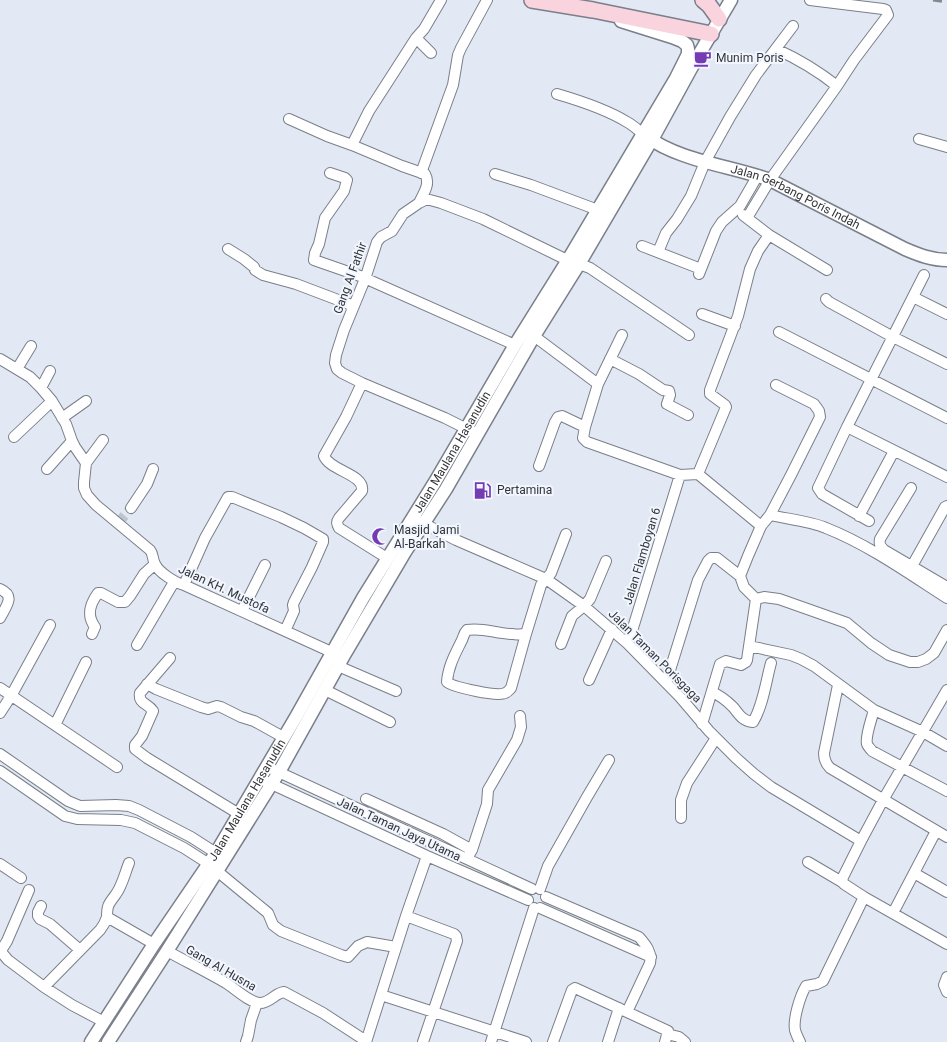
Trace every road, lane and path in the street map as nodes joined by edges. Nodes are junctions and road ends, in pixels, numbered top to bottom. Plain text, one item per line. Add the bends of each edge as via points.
1 (441, 0) edge
2 (487, 0) edge
3 (532, 0) edge
4 (703, 0) edge
5 (731, 0) edge
6 (810, 0) edge
7 (593, 10) junction
8 (719, 19) junction
9 (793, 26) dead end
10 (711, 34) junction
11 (416, 38) junction
12 (776, 49) junction
13 (431, 53) dead end
14 (837, 86) junction
15 (558, 94) dead end
16 (290, 119) dead end
17 (647, 137) junction
18 (919, 139) dead end
19 (352, 144) junction
20 (947, 147) edge
21 (705, 162) junction
22 (421, 172) junction
23 (330, 173) dead end
24 (495, 174) dead end
25 (758, 175) junction
26 (770, 180) junction
27 (419, 203) junction
28 (598, 210) junction
29 (737, 210) junction
30 (747, 218) junction
31 (769, 235) junction
32 (642, 246) dead end
33 (228, 249) dead end
34 (658, 252) junction
35 (566, 259) junction
36 (947, 260) edge
37 (827, 270) dead end
38 (924, 275) dead end
39 (365, 279) junction
40 (913, 296) junction
41 (826, 299) dead end
42 (354, 306) junction
43 (702, 314) dead end
44 (947, 314) edge
45 (735, 326) junction
46 (779, 332) dead end
47 (622, 334) dead end
48 (689, 335) dead end
49 (534, 336) junction
50 (893, 337) junction
51 (512, 343) junction
52 (31, 346) dead end
53 (0, 359) edge
54 (610, 360) junction
55 (947, 364) edge
56 (17, 369) junction
57 (50, 371) dead end
58 (507, 371) junction
59 (871, 379) junction
60 (362, 383) junction
61 (598, 384) junction
62 (776, 385) dead end
63 (41, 388) junction
64 (52, 401) junction
65 (86, 401) dead end
66 (688, 415) dead end
67 (62, 418) junction
68 (947, 418) edge
69 (585, 427) junction
70 (847, 427) junction
71 (467, 429) junction
72 (14, 437) dead end
73 (72, 440) junction
74 (103, 440) dead end
75 (894, 451) junction
76 (86, 463) junction
77 (538, 466) dead end
78 (47, 469) dead end
79 (153, 469) dead end
80 (698, 474) junction
81 (680, 475) junction
82 (947, 478) edge
83 (911, 488) dead end
84 (947, 506) edge
85 (131, 508) tunnel mouth
86 (770, 515) junction
87 (418, 520) junction
88 (761, 526) junction
89 (566, 534) dead end
90 (387, 558) junction
91 (606, 561) dead end
92 (155, 564) junction
93 (265, 565) dead end
94 (912, 566) junction
95 (740, 576) junction
96 (546, 579) junction
97 (179, 584) junction
98 (946, 584) edge
99 (0, 589) edge
100 (947, 598) edge
101 (756, 599) junction
102 (584, 606) junction
103 (242, 611) junction
104 (0, 618) edge
105 (50, 624) dead end
106 (612, 629) junction
107 (947, 630) edge
108 (285, 631) junction
109 (92, 634) dead end
110 (526, 634) junction
111 (561, 644) dead end
112 (628, 644) junction
113 (137, 645) dead end
114 (749, 646) junction
115 (335, 656) junction
116 (170, 658) dead end
117 (86, 662) dead end
118 (771, 663) dead end
119 (589, 680) dead end
120 (666, 683) junction
121 (147, 684) junction
122 (838, 685) junction
123 (0, 688) edge
124 (325, 690) junction
125 (396, 691) dead end
126 (712, 692) junction
127 (11, 696) junction
128 (946, 696) edge
129 (874, 710) junction
130 (0, 713) edge
131 (520, 716) dead end
132 (390, 722) dead end
133 (702, 724) junction
134 (55, 725) junction
135 (923, 732) junction
136 (278, 734) junction
137 (716, 738) junction
138 (947, 746) edge
139 (0, 754) edge
140 (609, 760) dead end
141 (267, 766) junction
142 (903, 766) junction
143 (117, 767) dead end
144 (0, 771) edge
145 (279, 772) junction
146 (266, 781) junction
147 (947, 791) edge
148 (366, 799) dead end
149 (883, 800) junction
150 (381, 806) junction
151 (233, 810) junction
152 (376, 816) junction
153 (680, 818) dead end
154 (936, 831) junction
155 (443, 834) junction
156 (947, 837) edge
157 (195, 839) junction
158 (861, 841) junction
159 (438, 845) junction
160 (187, 850) junction
161 (214, 852) junction
162 (470, 854) junction
163 (427, 856) junction
164 (808, 862) dead end
165 (0, 864) edge
166 (129, 864) dead end
167 (210, 866) junction
168 (914, 873) junction
169 (21, 878) dead end
170 (842, 882) junction
171 (29, 890) dead end
172 (539, 892) junction
173 (947, 892) edge
174 (864, 897) junction
175 (534, 905) junction
176 (41, 906) dead end
177 (893, 913) junction
178 (107, 916) junction
179 (406, 916) junction
180 (154, 944) junction
181 (947, 944) edge
182 (396, 947) junction
183 (80, 950) junction
184 (167, 951) junction
185 (651, 957) junction
186 (947, 977) edge
187 (44, 987) junction
188 (947, 992) edge
189 (381, 994) junction
190 (257, 1003) junction
191 (623, 1010) junction
192 (433, 1011) junction
193 (103, 1021) junction
194 (494, 1032) junction
195 (666, 1038) edge
196 (366, 1041) edge
197 (91, 1042) edge
198 (108, 1042) edge
199 (246, 1042) edge
200 (423, 1042) edge
201 (491, 1042) edge
202 (526, 1042) edge
203 (553, 1042) edge
204 (608, 1042) edge
205 (685, 1042) edge
206 (800, 1042) edge

1 - 11 street
2 - 22 street via 460,48 453,85
3 - 7 main road
4 - 8 main road
5 - 8 street, Jalan Maulana Hasanudin
6 - 14 street via 887,12 887,17
7 - 10 main road
7 - 17 street, Jalan Maulana Hasanudin via 682,41 688,49
8 - 10 street, Jalan Maulana Hasanudin
9 - 12 street
10 - 17 street, Jalan Maulana Hasanudin
11 - 13 street
11 - 19 street via 369,111
12 - 14 street via 817,70
12 - 21 street via 756,75
14 - 26 street
15 - 17 street via 620,118
16 - 19 street
17 - 21 street, Jalan Gerbang Poris Indah via 672,151
17 - 28 street, Jalan Maulana Hasanudin
17 - 35 street, Jalan Maulana Hasanudin
18 - 20 street
19 - 22 street
21 - 25 street, Jalan Gerbang Poris Indah
21 - 34 street via 691,196 666,233
22 - 27 street via 428,183
23 - 39 street via 347,180 344,191 326,218 314,259
24 - 28 street
25 - 26 street, Jalan Gerbang Poris Indah
25 - 29 street
26 - 30 street
26 - 36 street, Jalan Gerbang Poris Indah via 905,249
27 - 35 street via 430,200 483,219
27 - 39 street, Gang Al Fathir via 403,214 392,231 379,239
28 - 35 street, Jalan Maulana Hasanudin
29 - 30 street
29 - 34 street via 716,231 700,272
30 - 31 street
31 - 37 street
31 - 45 street via 750,269
32 - 34 street
33 - 42 street via 263,275
35 - 48 street via 590,268
35 - 49 street, Jalan Maulana Hasanudin
35 - 51 street, Jalan Maulana Hasanudin
38 - 40 street
39 - 42 street, Gang Al Fathir
39 - 51 street
40 - 44 street
40 - 50 street
41 - 50 street
42 - 60 street, Gang Al Fathir via 335,363 342,373
43 - 45 street
45 - 80 street via 709,392 726,407
46 - 59 street
47 - 54 street
49 - 58 street, Jalan Maulana Hasanudin
49 - 61 street
50 - 55 street
50 - 59 street
51 - 58 street, Jalan Maulana Hasanudin
52 - 56 street
53 - 56 street
54 - 61 street
54 - 66 street via 669,392 667,404
56 - 63 street
57 - 63 street
58 - 71 street, Jalan Maulana Hasanudin
59 - 68 street
59 - 70 street
60 - 71 street, Gang Al Fathir
60 - 90 street via 324,456 332,466 352,476 363,487 337,520 340,528
61 - 69 street
62 - 86 street via 814,404 820,417
63 - 64 street
64 - 67 street
64 - 72 street
65 - 67 street
67 - 73 street
69 - 77 street via 558,416
69 - 81 street via 583,438 587,442
70 - 75 street
70 - 75 street via 818,488 822,494 864,519
71 - 87 street, Jalan Maulana Hasanudin
73 - 76 street
73 - 78 street
74 - 76 street
75 - 82 street
76 - 92 street, Jalan KH. Mustofa via 86,495 150,550
79 - 85 street
80 - 81 street
80 - 88 street
81 - 112 street, Jalan Flamboyan 6
83 - 94 street via 879,542 884,550
84 - 94 street
86 - 88 street
86 - 100 street via 824,527 843,535
87 - 90 street, Jalan Maulana Hasanudin
87 - 96 street, Jalan Taman Porisgaga
87 - 115 street, Jalan Maulana Hasanudin
88 - 95 street
89 - 96 street
90 - 115 street, Jalan Maulana Hasanudin
91 - 102 street
92 - 97 street, Jalan KH. Mustofa
92 - 109 street via 124,602 98,593 89,617 95,626
93 - 103 street
94 - 98 street
95 - 101 street via 744,587
95 - 120 street via 717,558 708,561 698,580
96 - 102 street, Jalan Taman Porisgaga
96 - 110 street via 541,585
97 - 103 street, Jalan KH. Mustofa
97 - 108 street via 228,497 281,517 323,539 294,602 294,611
97 - 113 street
99 - 104 street via 10,599
101 - 107 street via 779,598 840,620 889,655 910,662 926,659 934,653
101 - 114 street
102 - 106 street, Jalan Taman Porisgaga
102 - 111 street via 572,616
103 - 108 street, Jalan KH. Mustofa
105 - 127 street
106 - 112 street, Jalan Taman Porisgaga
106 - 119 street
108 - 115 street, Jalan KH. Mustofa
110 - 110 street via 511,688 507,692 495,694 447,682 453,656 466,630
112 - 120 street, Jalan Taman Porisgaga
114 - 122 street via 791,655 814,666
114 - 126 street via 744,664 726,661 720,664
115 - 124 street, Jalan Maulana Hasanudin
115 - 125 street, Jalan KH. Mustofa
115 - 136 street, Jalan Maulana Hasanudin
116 - 121 street
117 - 134 street
118 - 126 street via 753,722 743,719 732,706
120 - 133 street, Jalan Taman Porisgaga
121 - 136 street via 201,707 228,709
121 - 151 street via 140,693 140,699 153,711 135,748
122 - 129 street
122 - 149 street via 824,759 830,768
123 - 127 street
124 - 132 street
124 - 145 street, Jalan Maulana Hasanudin
126 - 133 street
127 - 130 street
127 - 134 street
128 - 135 street
129 - 135 street
129 - 142 street via 867,743 872,751
131 - 162 street via 517,740 488,790 487,804
133 - 137 street, Jalan Taman Porisgaga
134 - 143 street
135 - 138 street
135 - 142 street
136 - 141 street, Jalan Maulana Hasanudin
137 - 153 street via 687,783 680,800
137 - 158 street, Jalan Taman Porisgaga via 771,787
139 - 157 street via 68,801 80,806 129,806
140 - 172 street via 548,866
141 - 145 street, Jalan Taman Jaya Utama
141 - 146 street, Jalan Maulana Hasanudin
142 - 147 street
142 - 149 street
144 - 160 street via 65,816 127,821
145 - 146 street, Jalan Maulana Hasanudin
145 - 152 street, Jalan Taman Jaya Utama
146 - 151 street, Jalan Maulana Hasanudin
146 - 163 street, Jalan Taman Jaya Utama
146 - 167 street, Jalan Maulana Hasanudin
148 - 150 street
149 - 154 street
149 - 158 street
150 - 152 street
150 - 155 street
151 - 161 street, Jalan Maulana Hasanudin
152 - 159 street, Jalan Taman Jaya Utama
154 - 156 street
154 - 168 street
155 - 159 street
155 - 162 street
157 - 160 street
157 - 161 street
158 - 170 street
159 - 162 street, Jalan Taman Jaya Utama
160 - 167 street
161 - 167 street, Jalan Maulana Hasanudin
162 - 172 street, Jalan Taman Jaya Utama
163 - 175 street, Jalan Taman Jaya Utama
163 - 179 street
164 - 170 street
165 - 169 street
166 - 178 street via 111,899
167 - 180 street, Jalan Maulana Hasanudin
167 - 182 street via 268,913 273,925 281,932 348,957 367,942
167 - 184 street, Jalan Maulana Hasanudin
168 - 173 street
168 - 177 street
170 - 174 street
171 - 187 street via 2,950 8,960
172 - 175 street via 528,894
172 - 175 street via 544,905
172 - 185 street, Jalan Taman Jaya Utama via 639,937 647,945
174 - 177 street
174 - 206 street via 823,981 806,986 802,992 795,1021
175 - 185 street, Jalan Taman Jaya Utama
175 - 194 street
176 - 183 street via 38,912 40,919
177 - 181 street
178 - 180 street
178 - 183 street via 100,930
179 - 182 street
179 - 192 street via 456,936
180 - 184 street
180 - 193 street, Jalan Maulana Hasanudin
182 - 189 street
183 - 187 street
184 - 190 street, Gang Al Husna
184 - 198 street, Jalan Maulana Hasanudin
185 - 191 street
186 - 188 street via 944,985
187 - 193 street
189 - 192 street
189 - 196 street
190 - 196 street, Gang Al Husna via 284,992
190 - 199 street
191 - 195 street via 668,1031
191 - 203 street via 575,988
191 - 204 street
192 - 194 street
192 - 200 street
193 - 197 street, Jalan Maulana Hasanudin
194 - 201 street
194 - 202 street
195 - 205 street via 679,1038

